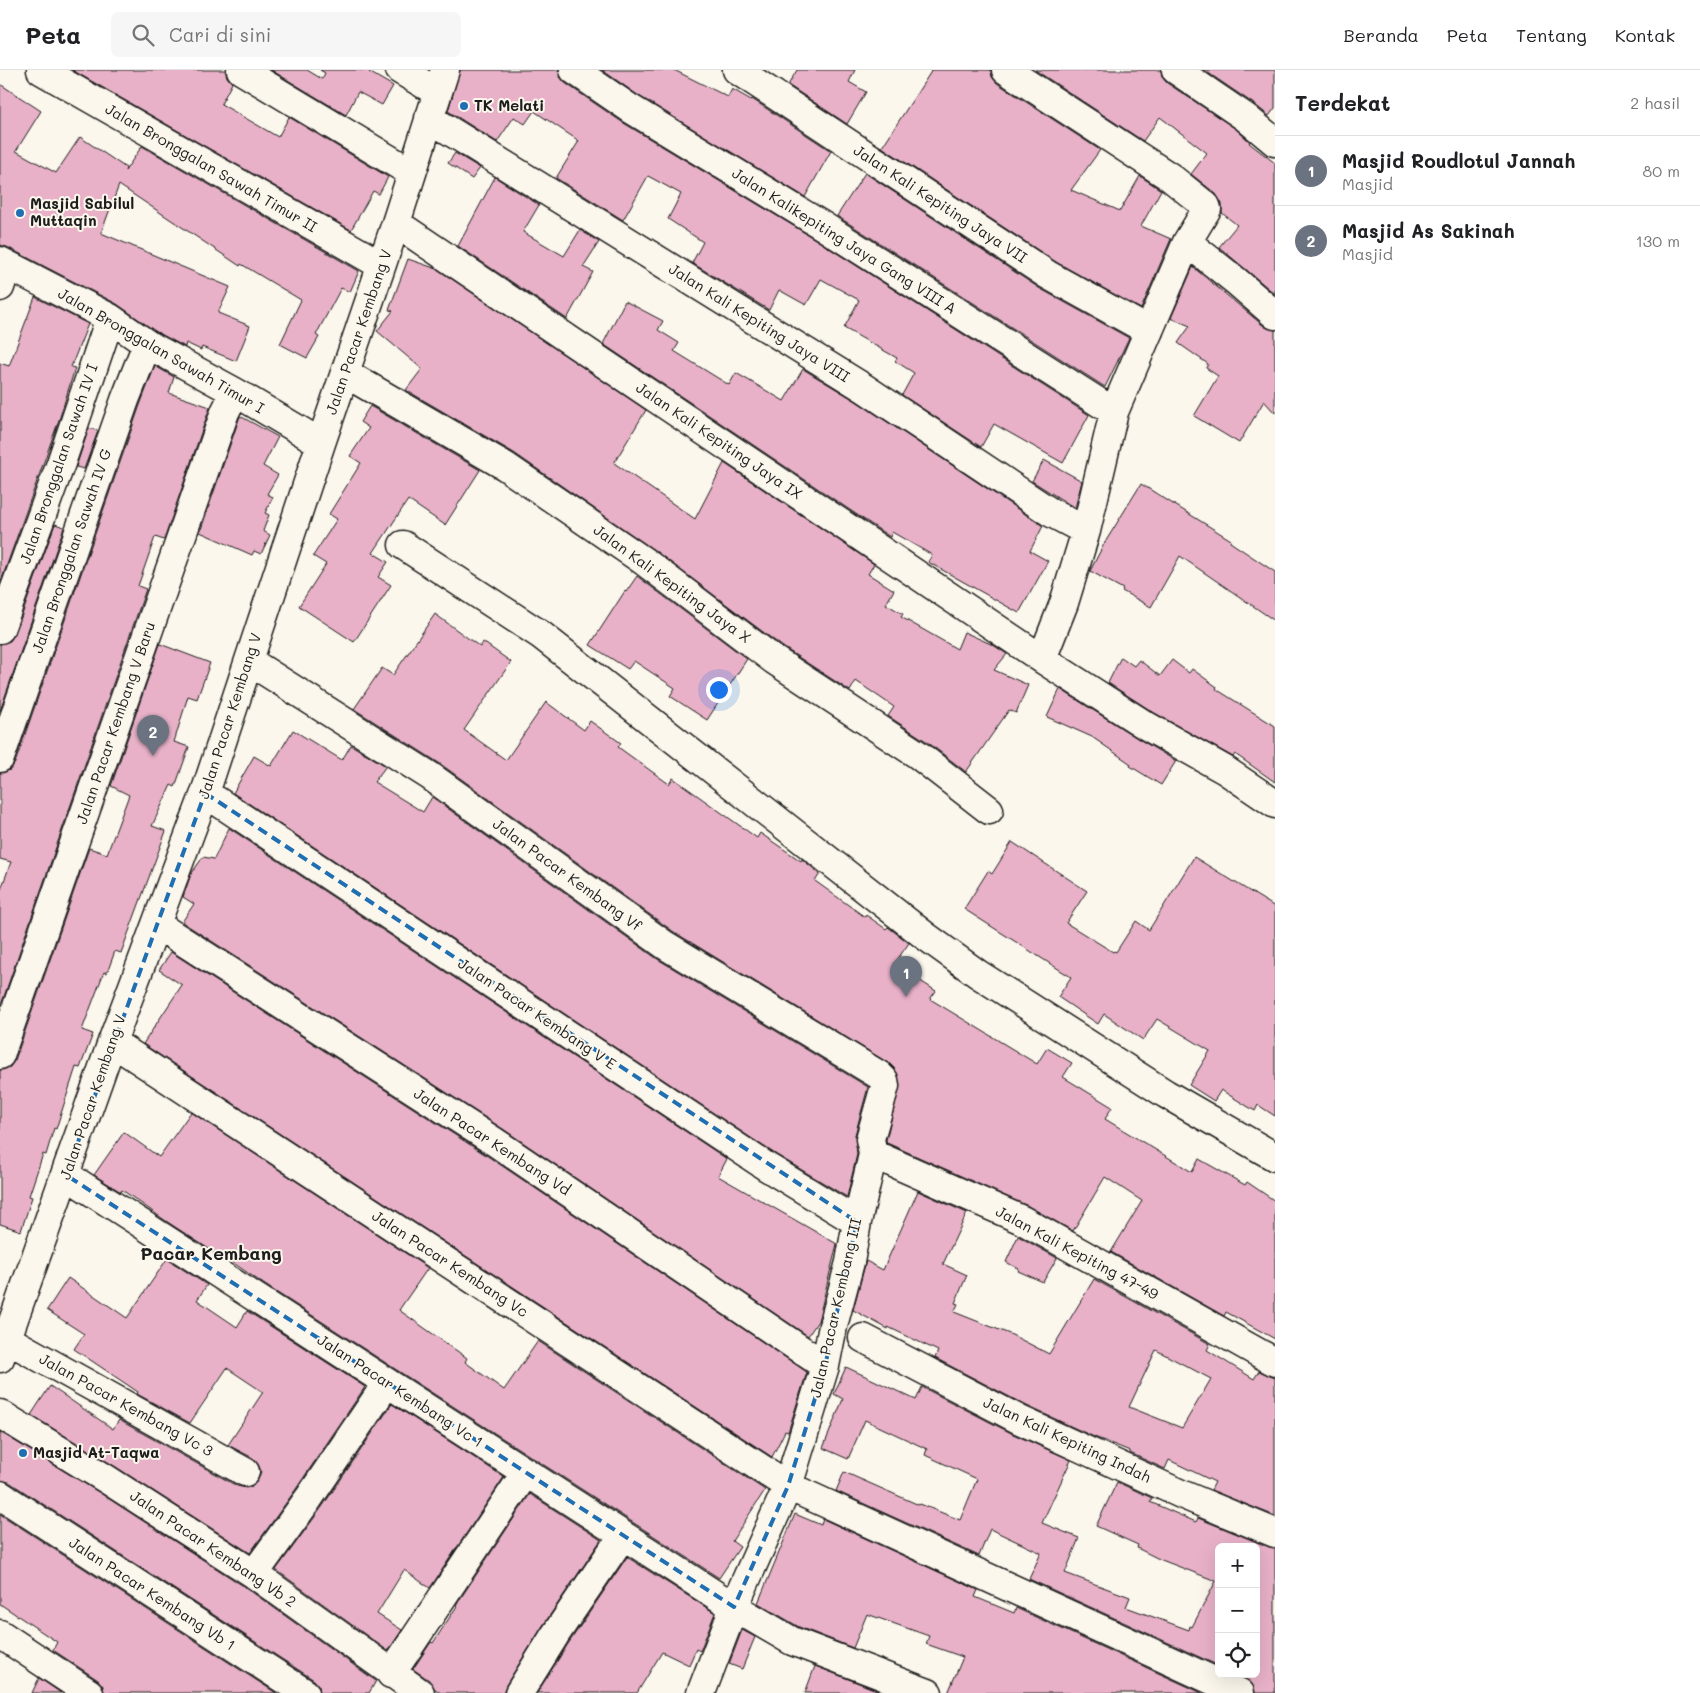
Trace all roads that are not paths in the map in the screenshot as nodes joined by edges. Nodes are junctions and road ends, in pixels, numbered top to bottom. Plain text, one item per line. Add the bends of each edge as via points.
1 (41, 70) edge
2 (241, 70) edge
3 (400, 70) edge
4 (574, 70) edge
5 (737, 70) edge
6 (1006, 70) edge
7 (1176, 70) edge
8 (441, 81) edge
9 (429, 118) junction
10 (1275, 142) edge
11 (412, 172) junction
12 (396, 223) junction
13 (1188, 242) junction
14 (381, 265) junction
15 (2, 271) edge
16 (1275, 315) edge
17 (108, 322) junction
18 (1149, 331) junction
19 (147, 344) junction
20 (345, 373) junction
21 (235, 392) junction
22 (1114, 412) junction
23 (321, 443) junction
24 (1086, 531) junction
25 (404, 545) dead end
26 (0, 629) edge
27 (1042, 659) junction
28 (249, 661) junction
29 (0, 758) edge
30 (212, 798) junction
31 (1275, 804) edge
32 (989, 810) dead end
33 (156, 924) junction
34 (112, 1042) junction
35 (0, 1055) edge
36 (885, 1086) joint
37 (873, 1154) junction
38 (1275, 1157) edge
39 (66, 1175) junction
40 (856, 1222) junction
41 (863, 1338) dead end
42 (3, 1348) edge
43 (1275, 1362) edge
44 (825, 1366) junction
45 (387, 1384) junction
46 (0, 1414) edge
47 (245, 1472) dead end
48 (526, 1472) junction
49 (788, 1486) junction
50 (0, 1495) edge
51 (1275, 1534) edge
52 (623, 1535) junction
53 (254, 1574) junction
54 (734, 1607) junction
55 (0, 1634) edge
56 (392, 1674) junction
57 (90, 1693) edge
58 (305, 1693) edge
59 (420, 1693) edge
60 (520, 1693) edge
61 (701, 1693) edge
62 (928, 1693) edge
63 (1240, 1693) edge

1 - 14 street, Jalan Bronggalan Sawah Timur II
2 - 11 street
3 - 8 street
4 - 22 street, Jalan Kalikepiting Jaya Gang VIII A
5 - 18 street, Jalan Kali Kepiting Jaya VII via 1048,275
6 - 13 street via 1170,177 1206,206 1207,212
7 - 10 street via 1245,117
8 - 9 street, Jalan Pacar Kembang V
9 - 11 street, Jalan Pacar Kembang V
9 - 24 street, Jalan Kali Kepiting Jaya VIII via 864,388 1050,512
11 - 12 street, Jalan Pacar Kembang V
12 - 14 street, Jalan Pacar Kembang V
12 - 27 street, Jalan Kali Kepiting Jaya IX
13 - 16 street
13 - 18 street
14 - 20 street, Jalan Pacar Kembang V
15 - 17 street, Jalan Bronggalan Sawah Timur I
17 - 19 street, Jalan Bronggalan Sawah Timur I
17 - 26 street, Jalan Bronggalan Sawah IV I
18 - 22 street
19 - 21 street, Jalan Bronggalan Sawah Timur I
19 - 29 street, Jalan Bronggalan Sawah IV G
20 - 23 street, Jalan Pacar Kembang V
20 - 32 street, Jalan Kali Kepiting Jaya X via 506,466 645,562 774,660 917,754
21 - 23 street, Jalan Bronggalan Sawah Timur I
21 - 35 street, Jalan Pacar Kembang V Baru via 225,412
22 - 24 street
23 - 28 street, Jalan Pacar Kembang V
24 - 27 street via 1064,604
25 - 38 street via 541,636 978,974 1166,1094
27 - 31 street, Jalan Kali Kepiting Jaya IX
28 - 30 street, Jalan Pacar Kembang V
28 - 36 street, Jalan Pacar Kembang Vf via 430,776 665,945 878,1075
30 - 33 street, Jalan Pacar Kembang V
30 - 40 street, Jalan Pacar Kembang V E via 767,1167
33 - 34 street, Jalan Pacar Kembang V
33 - 44 street, Jalan Pacar Kembang Vd via 495,1142
34 - 39 street, Jalan Pacar Kembang V
34 - 49 street, Jalan Pacar Kembang Vc
36 - 37 street, Jalan Pacar Kembang III via 870,1139
37 - 40 street, Jalan Pacar Kembang III
37 - 43 street, Jalan Kali Kepiting 47-49 via 1022,1220
39 - 42 street, Jalan Pacar Kembang V
39 - 45 street, Jalan Pacar Kembang Vc 1
40 - 44 street, Jalan Pacar Kembang III via 850,1262
41 - 51 street, Jalan Kali Kepiting Indah via 1020,1420
42 - 47 street, Jalan Pacar Kembang Vc 3
44 - 49 street, Jalan Pacar Kembang III
45 - 48 street, Jalan Pacar Kembang Vc 1
45 - 53 street
46 - 53 street, Jalan Pacar Kembang Vb 2
48 - 52 street, Jalan Pacar Kembang Vc 1
48 - 56 street
49 - 54 street, Jalan Pacar Kembang III
49 - 63 street, Jalan Pacar Kembang Vc
50 - 58 street, Jalan Pacar Kembang Vb 1
52 - 54 street, Jalan Pacar Kembang Vc 1
52 - 60 street
53 - 56 street, Jalan Pacar Kembang Vb 2
54 - 61 street, Jalan Pacar Kembang III
54 - 62 street, Jalan Pacar Kembang Vc 1 via 792,1641
55 - 57 street
56 - 59 street, Jalan Pacar Kembang Vb 2

